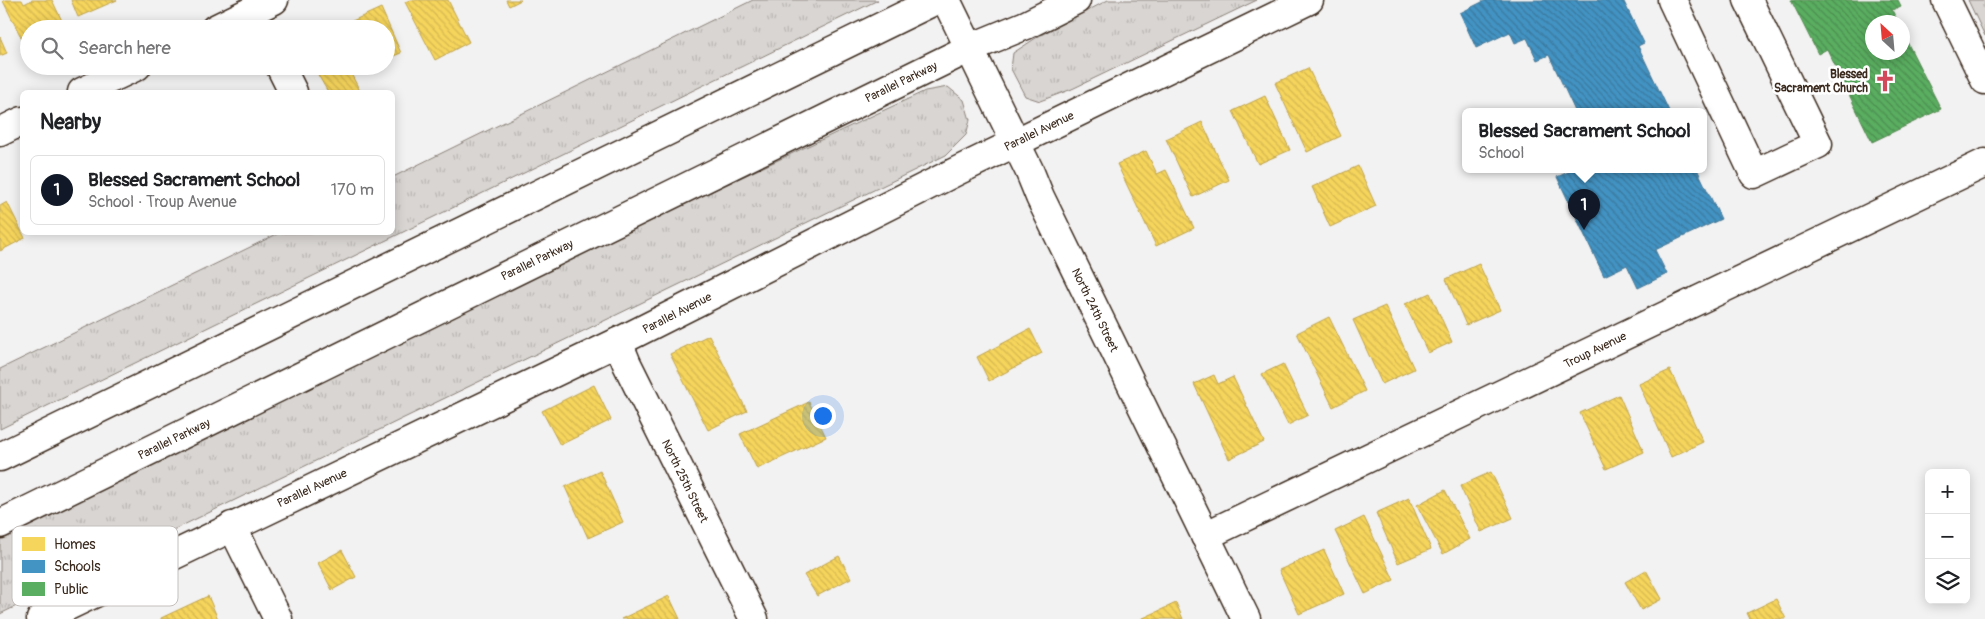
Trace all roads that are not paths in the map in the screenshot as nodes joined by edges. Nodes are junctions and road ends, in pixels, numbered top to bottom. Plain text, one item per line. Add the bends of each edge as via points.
1 (936, 0) edge
2 (946, 0) edge
3 (1076, 0) edge
4 (1309, 0) edge
5 (1672, 0) edge
6 (1748, 0) edge
7 (1946, 0) edge
8 (259, 10) edge
9 (236, 20) edge
10 (970, 48) junction
11 (117, 75) edge
12 (284, 75) edge
13 (1985, 80) edge
14 (86, 90) edge
15 (292, 90) edge
16 (20, 122) edge
17 (0, 132) edge
18 (1015, 144) junction
19 (1985, 163) edge
20 (618, 342) junction
21 (0, 457) edge
22 (0, 524) edge
23 (232, 526) junction
24 (1205, 536) junction
25 (178, 552) edge
26 (68, 606) edge
27 (41, 619) edge
28 (278, 619) edge
29 (754, 619) edge
30 (1246, 619) edge

1 - 21 street
2 - 10 street, North 24th Street
3 - 10 street, Parallel Parkway
4 - 18 street, Parallel Avenue
5 - 6 street via 1754,174 1818,144
7 - 13 street
8 - 9 street
10 - 18 street, North 24th Street
10 - 22 street, Parallel Parkway
11 - 14 street
12 - 15 street
16 - 17 street
18 - 20 street, Parallel Avenue
18 - 24 street, North 24th Street
19 - 24 street, Troup Avenue
20 - 23 street, Parallel Avenue
20 - 29 street, North 25th Street
23 - 25 street, Parallel Avenue
23 - 28 street
24 - 30 street, North 24th Street
26 - 27 street, Parallel Avenue

